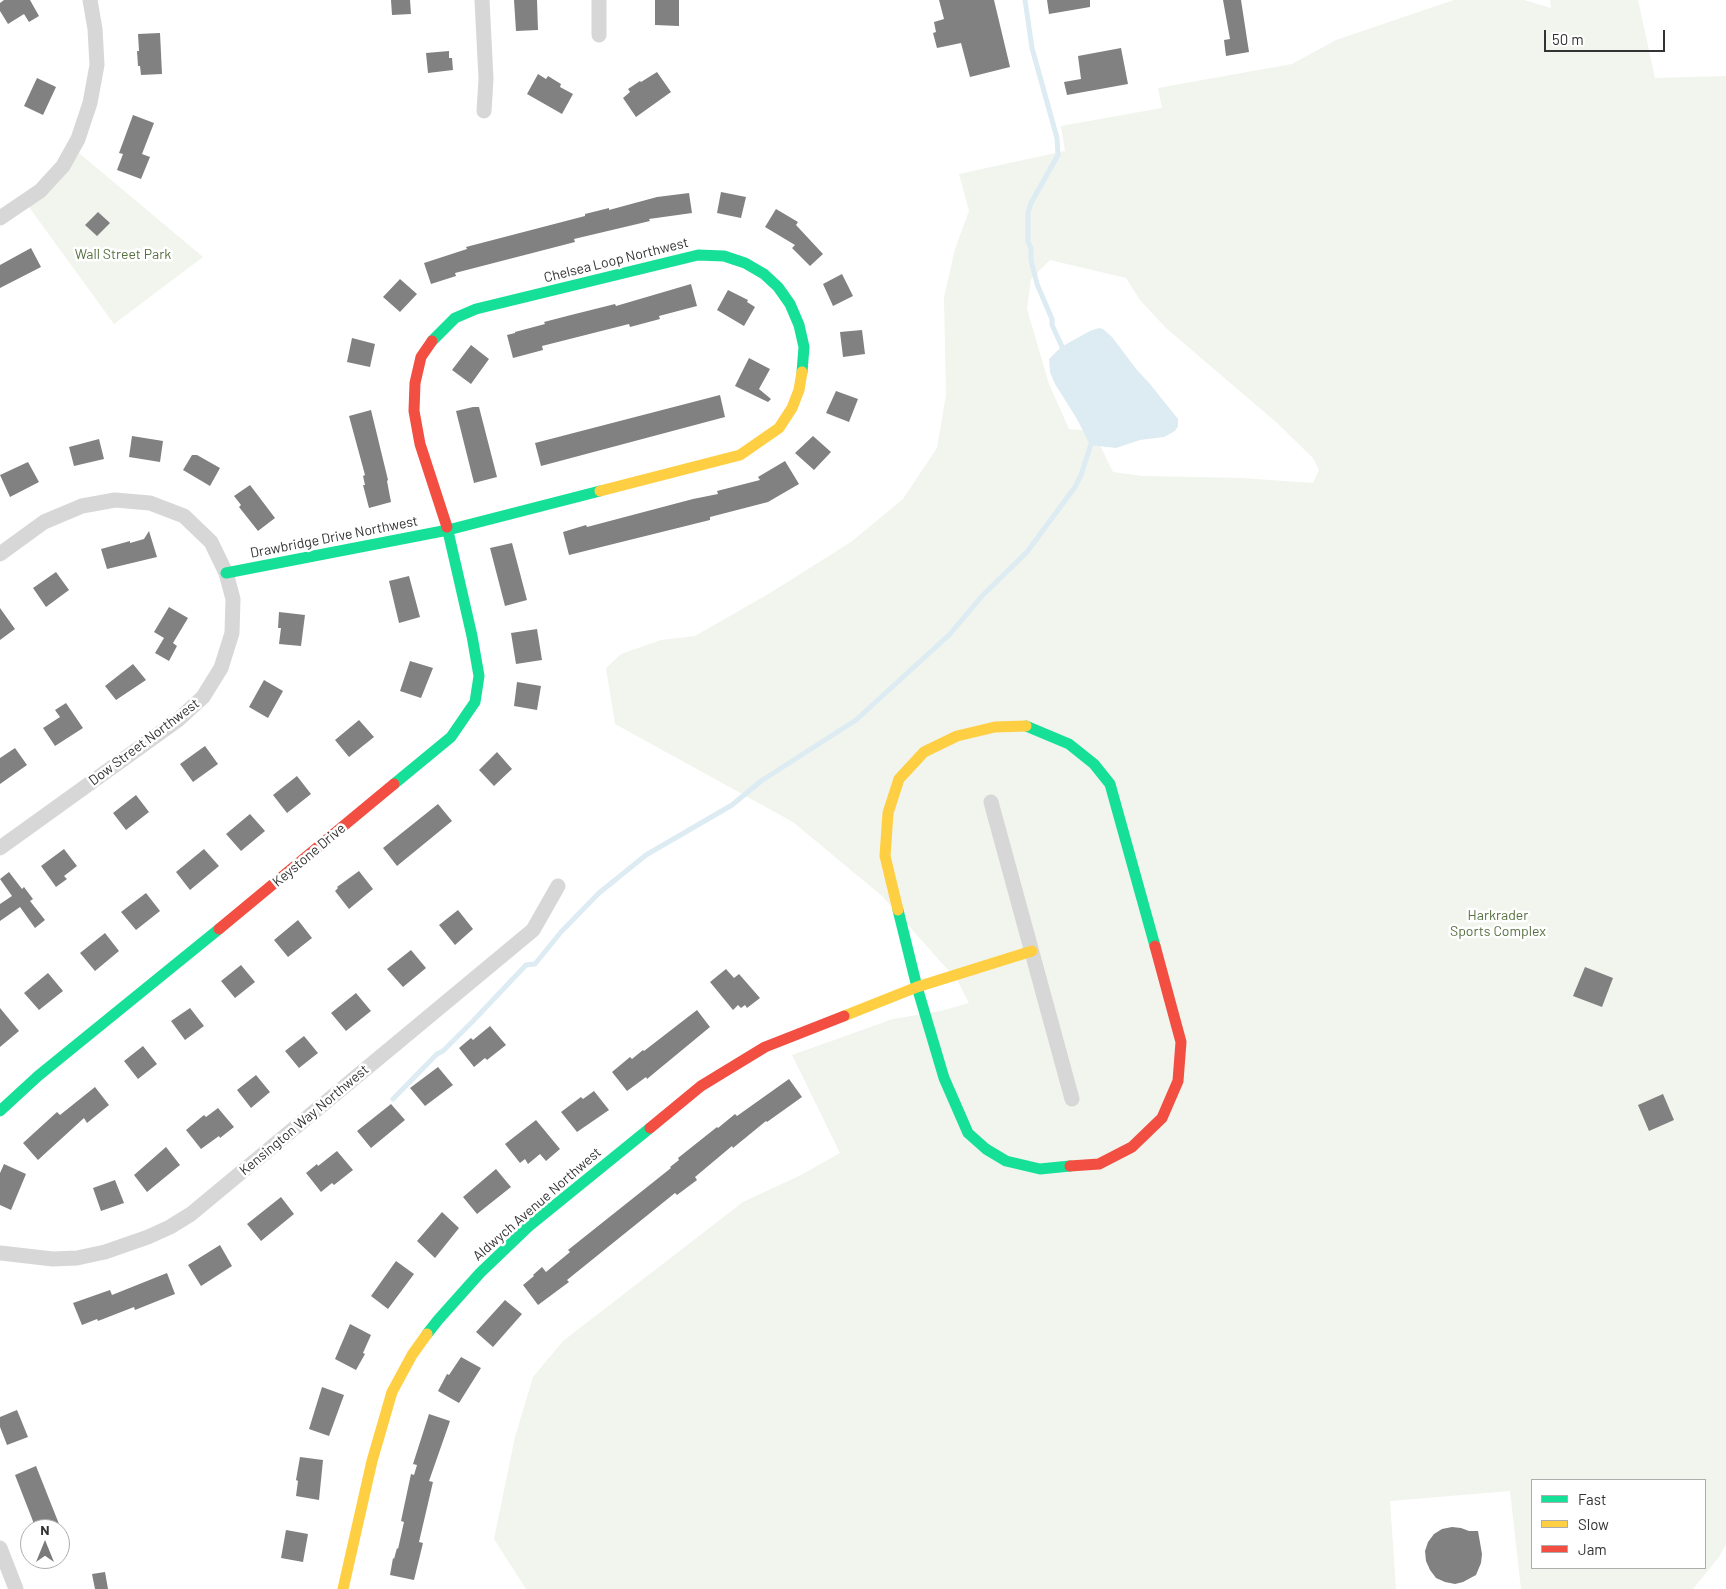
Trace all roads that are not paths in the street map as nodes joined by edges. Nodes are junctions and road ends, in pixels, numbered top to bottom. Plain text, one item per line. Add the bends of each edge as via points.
1 (90, 0) edge
2 (482, 0) edge
3 (599, 0) edge
4 (599, 34) dead end
5 (484, 111) dead end
6 (0, 218) edge
7 (448, 530) junction
8 (0, 554) edge
9 (226, 572) junction
10 (991, 802) dead end
11 (0, 848) edge
12 (558, 886) dead end
13 (1032, 951) junction
14 (917, 987) junction
15 (1072, 1100) dead end
16 (0, 1111) edge
17 (0, 1253) edge
18 (0, 1548) edge
19 (16, 1589) edge
20 (343, 1589) edge

1 - 6 street via 97,65 90,103 78,139 63,166 40,191
2 - 5 street via 486,79
3 - 4 street
7 - 7 street, Chelsea Loop Northwest via 740,454 764,440 779,428 799,390 804,347 790,304 764,274 745,263 724,256 698,255 476,309 455,318 435,336 421,357 415,383 414,411 420,444
7 - 9 street, Drawbridge Drive Northwest
7 - 16 street, Keystone Drive via 479,676 475,702 451,736 38,1076
8 - 9 street, Dow Street Northwest via 44,522 82,506 115,500 150,503 184,516 211,542
9 - 11 street, Dow Street Northwest via 233,599 232,632 221,668 203,697 178,720
10 - 13 street
12 - 17 street, Kensington Way Northwest via 533,930 192,1214 148,1237 77,1258 53,1259
13 - 14 street, Aldwych Avenue Northwest
13 - 15 street
14 - 14 street via 885,856 888,813 899,779 924,752 957,736 995,727 1026,726 1069,744 1094,764 1110,784 1181,1042 1178,1081 1162,1118 1132,1147 1099,1164 1040,1169 1006,1161 968,1133 944,1078
14 - 20 street, Aldwych Avenue Northwest via 765,1047 734,1065 702,1086 528,1227 480,1273 438,1320 412,1356 392,1392 372,1461
18 - 19 street

